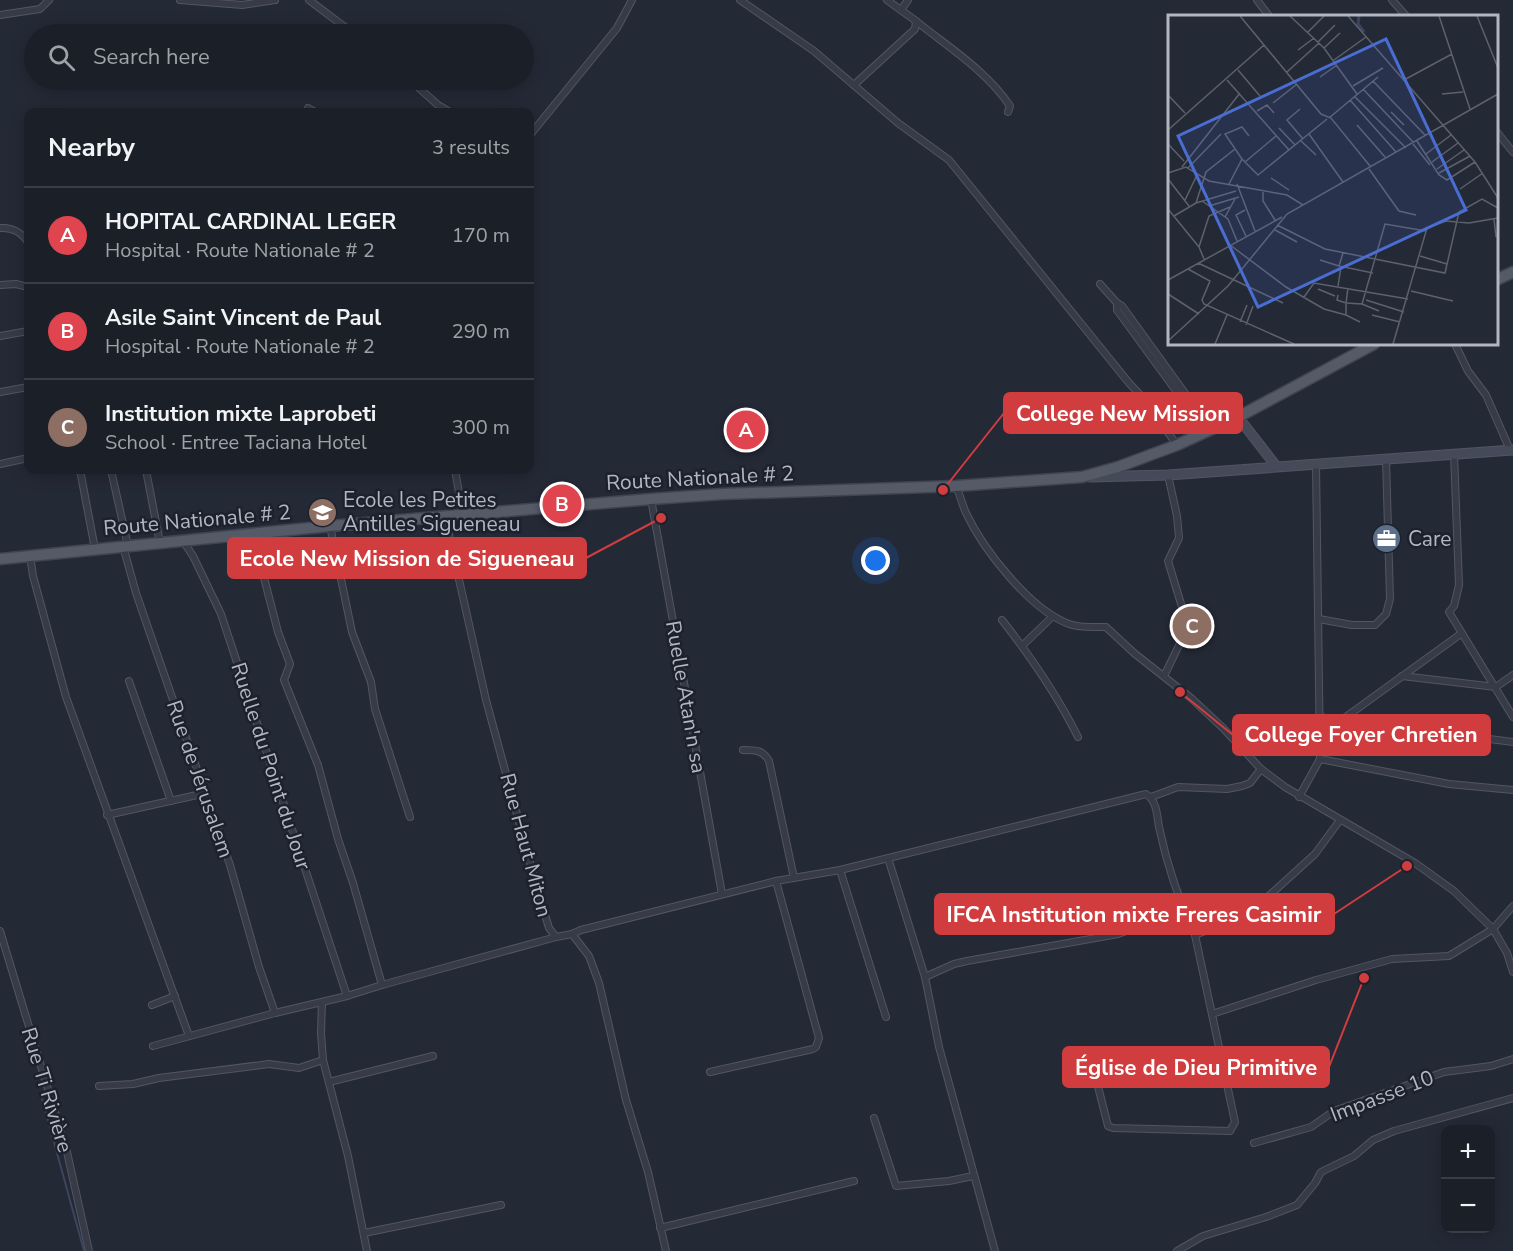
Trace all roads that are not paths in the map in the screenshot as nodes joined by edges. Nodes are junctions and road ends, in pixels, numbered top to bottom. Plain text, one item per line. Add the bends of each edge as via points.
1 (49, 0) edge
2 (180, 0) edge
3 (275, 0) edge
4 (309, 0) edge
5 (632, 0) edge
6 (740, 0) edge
7 (887, 0) edge
8 (908, 0) edge
9 (1257, 0) edge
10 (1392, 0) edge
11 (901, 10) junction
12 (0, 15) edge
13 (1268, 15) edge
14 (1405, 15) edge
15 (916, 21) junction
16 (341, 24) edge
17 (854, 85) junction
18 (421, 90) edge
19 (443, 108) edge
20 (1008, 112) dead end
21 (534, 130) edge
22 (1498, 132) edge
23 (1513, 152) edge
24 (0, 228) edge
25 (24, 238) edge
26 (1513, 272) edge
27 (1498, 280) edge
28 (1100, 284) dead end
29 (0, 285) edge
30 (24, 286) edge
31 (24, 332) edge
32 (0, 336) edge
33 (1372, 345) edge
34 (1455, 345) edge
35 (24, 388) edge
36 (0, 392) edge
37 (1238, 417) junction
38 (1205, 432) junction
39 (1177, 445) junction
40 (1511, 450) edge
41 (1454, 453) junction
42 (24, 459) edge
43 (1386, 459) junction
44 (0, 464) edge
45 (1316, 464) junction
46 (1276, 466) junction
47 (81, 474) edge
48 (112, 474) edge
49 (147, 474) edge
50 (456, 474) edge
51 (1168, 475) junction
52 (1082, 477) junction
53 (956, 486) junction
54 (651, 499) junction
55 (463, 515) junction
56 (445, 517) junction
57 (330, 526) junction
58 (253, 535) junction
59 (183, 540) junction
60 (160, 543) junction
61 (125, 546) junction
62 (95, 549) junction
63 (30, 555) junction
64 (0, 559) edge
65 (1053, 616) junction
66 (1319, 619) junction
67 (1002, 620) dead end
68 (1462, 633) junction
69 (1022, 646) junction
70 (1513, 675) edge
71 (1164, 676) junction
72 (1402, 676) junction
73 (129, 681) dead end
74 (1496, 687) junction
75 (1320, 717) junction
76 (1513, 717) edge
77 (1342, 720) junction
78 (1078, 737) dead end
79 (1513, 742) edge
80 (743, 750) dead end
81 (1320, 759) junction
82 (1261, 769) junction
83 (1513, 790) edge
84 (206, 793) junction
85 (1151, 797) junction
86 (1299, 797) junction
87 (171, 801) junction
88 (107, 815) junction
89 (410, 817) dead end
90 (1340, 819) junction
91 (888, 858) junction
92 (840, 870) junction
93 (795, 878) junction
94 (776, 881) junction
95 (722, 894) junction
96 (1513, 906) edge
97 (1183, 909) junction
98 (1492, 929) junction
99 (0, 930) edge
100 (572, 934) junction
101 (1195, 935) junction
102 (556, 938) junction
103 (3, 951) edge
104 (1511, 960) edge
105 (1513, 972) edge
106 (925, 977) junction
107 (382, 985) junction
108 (175, 996) junction
109 (347, 996) junction
110 (322, 1002) junction
111 (152, 1005) dead end
112 (274, 1013) junction
113 (1212, 1014) junction
114 (886, 1017) dead end
115 (189, 1036) junction
116 (153, 1046) dead end
117 (1089, 1051) dead end
118 (433, 1056) dead end
119 (1513, 1059) edge
120 (323, 1060) junction
121 (710, 1072) dead end
122 (329, 1082) junction
123 (99, 1086) dead end
124 (1513, 1098) edge
125 (874, 1118) dead end
126 (1254, 1143) dead end
127 (973, 1176) junction
128 (854, 1181) dead end
129 (501, 1205) dead end
130 (660, 1228) junction
131 (364, 1233) junction
132 (89, 1251) edge
133 (367, 1251) edge
134 (666, 1251) edge
135 (995, 1251) edge
136 (1177, 1251) edge

1 - 12 street via 40,9
2 - 3 street via 242,5
4 - 16 street
5 - 21 street via 617,28
6 - 17 street via 814,51
7 - 11 street
8 - 11 street
9 - 13 street
10 - 14 street
11 - 15 street
15 - 17 street via 915,29
15 - 20 street via 996,88 1010,106
17 - 39 street via 949,160
18 - 19 street
22 - 23 street
24 - 25 street via 18,231
26 - 27 main road
28 - 38 street via 1190,410 1196,413
29 - 30 street
31 - 32 street
33 - 37 main road, Route Nationale # 2
34 - 40 street via 1486,395
35 - 36 street
37 - 38 main road, Route Nationale # 2
37 - 46 main road
38 - 39 main road, Route Nationale # 2
39 - 52 main road, Route Nationale # 2
40 - 41 main road
41 - 43 main road
41 - 68 street via 1459,585 1449,612
42 - 44 street
43 - 45 main road
43 - 66 street via 1390,598 1386,614 1375,625
45 - 46 main road
45 - 66 street
46 - 51 main road
47 - 62 street
48 - 61 street, Rue de Jérusalem
49 - 60 street
50 - 55 street
51 - 52 main road
51 - 71 street via 1179,538 1168,561 1188,627
52 - 53 main road, Route Nationale # 2
53 - 54 main road, Route Nationale # 2
53 - 65 street via 966,513 993,556 1026,595
54 - 55 main road, Route Nationale # 2
54 - 95 street, Ruelle Atan'n sa
55 - 56 main road, Route Nationale # 2
56 - 57 main road, Route Nationale # 2
56 - 102 street, Rue Haut Miton via 486,700 535,881 549,928
57 - 58 main road, Route Nationale # 2
57 - 89 street via 352,632
58 - 59 main road, Route Nationale # 2
58 - 107 street via 290,664 284,680 318,765
59 - 60 main road, Route Nationale # 2
59 - 109 street, Ruelle du Point du Jour via 221,614
60 - 61 main road, Route Nationale # 2
61 - 62 main road, Route Nationale # 2
61 - 84 street, Rue de Jérusalem via 132,582
62 - 63 main road, Route Nationale # 2
63 - 64 main road, Route Nationale # 2
63 - 88 street via 66,697
65 - 69 street
65 - 71 street via 1082,627 1106,627
66 - 75 street
67 - 69 street
68 - 72 street
68 - 74 street
69 - 78 street
70 - 74 street
71 - 82 street via 1223,728
72 - 74 street
72 - 77 street
73 - 87 street
74 - 76 street
75 - 77 street
75 - 81 street
77 - 79 street
80 - 93 street via 757,750 769,761
81 - 83 street via 1449,784
81 - 86 street
82 - 85 street via 1250,783 1242,786 1178,787
82 - 86 street
84 - 87 street
84 - 112 street, Rue de Jérusalem
85 - 91 street via 1138,795
85 - 97 street
86 - 90 street
87 - 88 street
88 - 108 street
90 - 98 street via 1454,891
90 - 101 street via 1315,854 1251,912
91 - 92 street
91 - 106 street
92 - 93 street
92 - 114 street
93 - 94 street
94 - 95 street
94 - 121 street via 818,1042 813,1049
95 - 100 street
96 - 98 street
97 - 101 street
97 - 106 street via 1118,934 966,961
98 - 104 street
98 - 113 street via 1449,956 1392,959
99 - 103 street, Rue Ti Rivière
100 - 102 street, Rue Haut Miton
100 - 130 street, Rue Haut Miton via 589,956 598,983
101 - 113 street
102 - 107 street
103 - 132 street, Rue Ti Rivière via 67,1152
104 - 105 street
106 - 127 street
107 - 109 street
108 - 111 street
108 - 115 street
109 - 110 street
110 - 112 street
110 - 120 street
112 - 115 street
113 - 117 street via 1235,1122 1230,1131 1156,1131 1108,1126
115 - 116 street
118 - 122 street
119 - 126 street, Impasse 10 via 1444,1072 1334,1110 1311,1127
120 - 122 street
120 - 123 street via 299,1068 270,1064
122 - 131 street
124 - 136 street via 1373,1140 1354,1156 1321,1172 1297,1205 1203,1236
125 - 127 street via 896,1186
127 - 135 street
128 - 130 street
129 - 131 street
130 - 134 street, Rue Haut Miton
131 - 133 street

